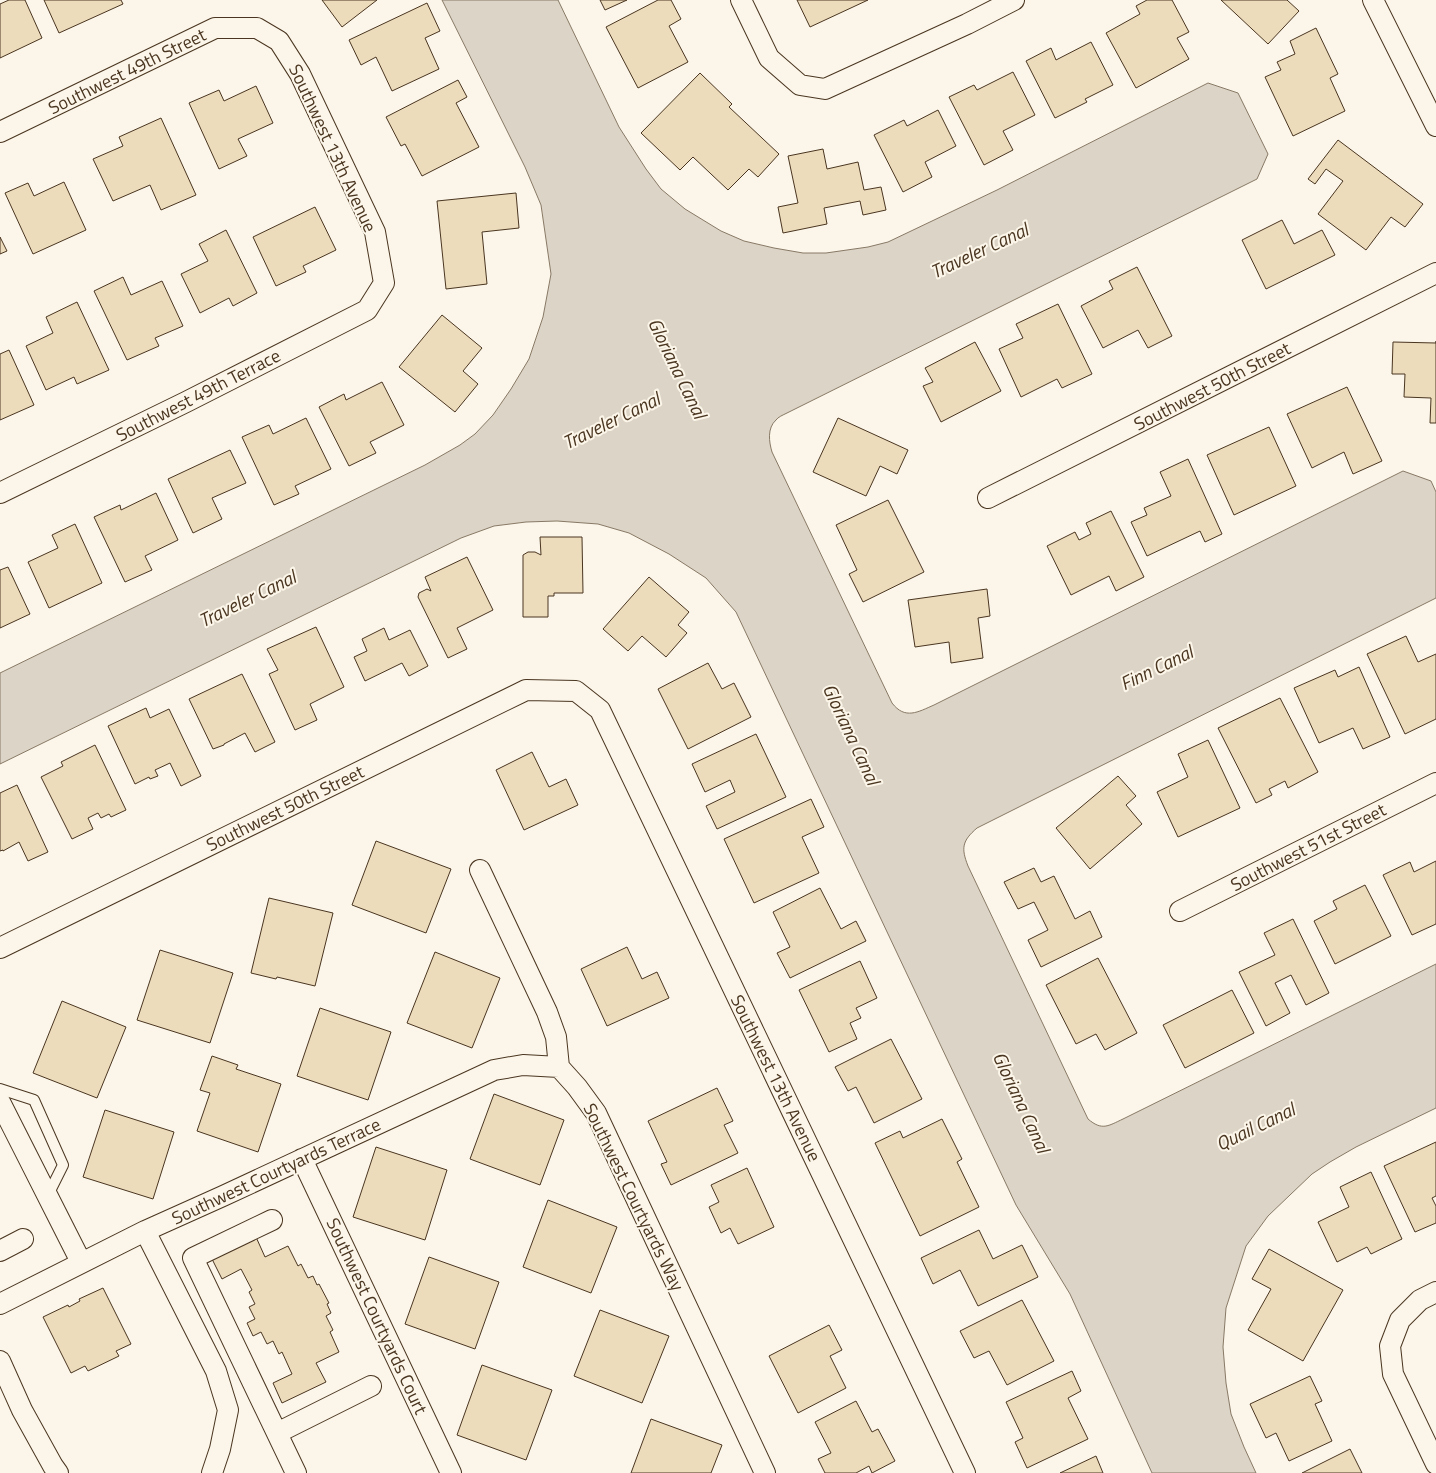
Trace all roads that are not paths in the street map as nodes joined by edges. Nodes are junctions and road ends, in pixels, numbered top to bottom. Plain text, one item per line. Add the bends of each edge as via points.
1 (741, 0) edge
2 (1014, 0) edge
3 (1372, 0) edge
4 (257, 28) joint
5 (1436, 126) edge
6 (0, 132) edge
7 (1436, 274) edge
8 (384, 283) joint
9 (0, 493) edge
10 (988, 498) dead end
11 (576, 691) joint
12 (1436, 783) edge
13 (480, 870) dead end
14 (1180, 911) dead end
15 (0, 948) edge
16 (559, 1068) junction
17 (0, 1089) edge
18 (0, 1102) edge
19 (302, 1159) junction
20 (48, 1196) junction
21 (272, 1220) dead end
22 (145, 1231) junction
23 (23, 1239) dead end
24 (0, 1251) edge
25 (81, 1262) junction
26 (1436, 1292) edge
27 (0, 1304) edge
28 (0, 1362) edge
29 (371, 1386) dead end
30 (277, 1433) junction
31 (1436, 1464) edge
32 (58, 1473) edge
33 (212, 1473) edge
34 (296, 1473) edge
35 (451, 1473) edge
36 (765, 1473) edge
37 (965, 1473) edge

1 - 2 street via 769,58 800,85 825,88
3 - 5 street
4 - 6 street, Southwest 49th Street via 215,28
4 - 8 street, Southwest 13th Avenue via 280,41 300,74 375,232
7 - 10 street, Southwest 50th Street
8 - 9 street, Southwest 49th Terrace via 367,310
11 - 15 street, Southwest 50th Street via 526,690
11 - 37 street, Southwest 13th Avenue via 600,710
12 - 14 street, Southwest 51st Street
13 - 16 street via 547,1012 556,1036
16 - 19 street, Southwest Courtyards Terrace via 523,1065 494,1070
16 - 36 street, Southwest Courtyards Way via 596,1112
17 - 20 lane via 34,1100 63,1165
18 - 20 street
19 - 22 street, Southwest Courtyards Terrace
19 - 35 street, Southwest Courtyards Court
20 - 25 street
21 - 30 street via 193,1258
22 - 25 street, Southwest Courtyards Terrace
22 - 33 street via 216,1371 228,1410
23 - 24 street
25 - 27 street, Southwest Courtyards Terrace
26 - 31 street via 1420,1300 1400,1320 1390,1346 1393,1374
28 - 32 street via 22,1410
29 - 30 street
30 - 34 street

